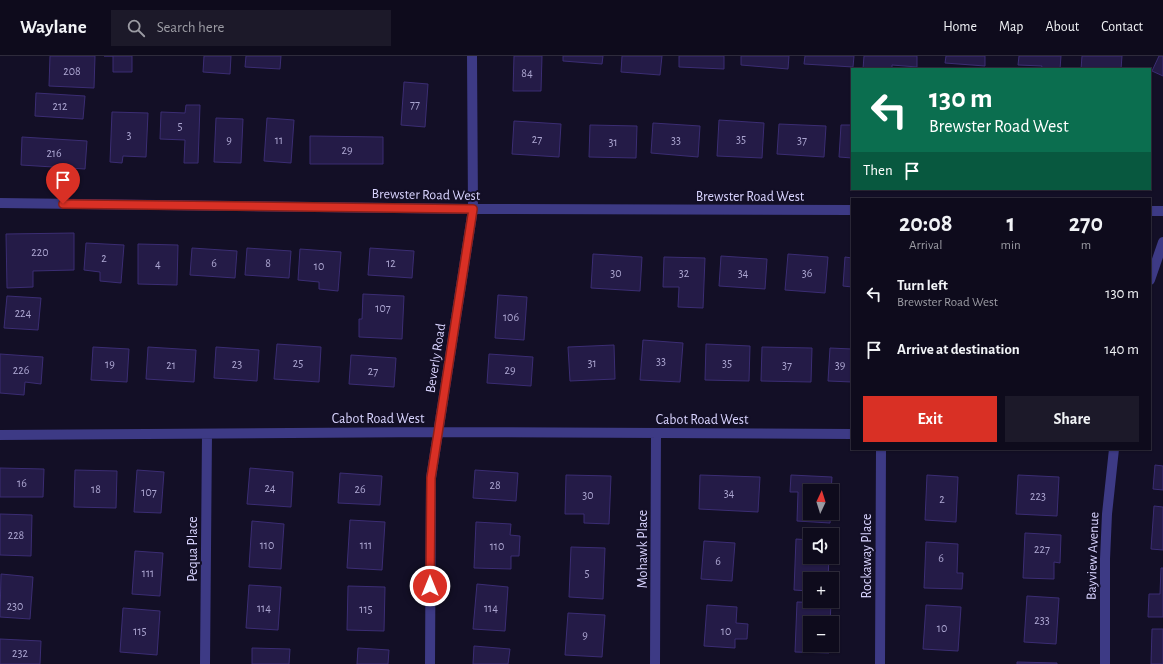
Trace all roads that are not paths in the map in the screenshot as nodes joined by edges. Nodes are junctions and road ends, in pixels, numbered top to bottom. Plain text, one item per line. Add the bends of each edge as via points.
1 (472, 56) edge
2 (0, 203) edge
3 (473, 209) junction
4 (851, 210) edge
5 (1151, 211) edge
6 (1163, 211) edge
7 (1163, 242) edge
8 (1151, 277) edge
9 (437, 432) junction
10 (656, 433) junction
11 (207, 434) junction
12 (851, 434) edge
13 (0, 435) edge
14 (881, 450) edge
15 (1114, 450) edge
16 (206, 664) edge
17 (430, 664) edge
18 (655, 664) edge
19 (880, 664) edge
20 (1105, 664) edge

1 - 3 street, Beverly Road
2 - 3 street, Brewster Road West
3 - 4 street, Brewster Road West
3 - 9 street, Beverly Road
5 - 6 street
7 - 8 street
9 - 10 street, Cabot Road West
9 - 11 street, Cabot Road West
9 - 17 street, Beverly Road via 431,478
10 - 12 street, Cabot Road West
10 - 18 street, Mohawk Place
11 - 13 street, Cabot Road West
11 - 16 street, Pequa Place
14 - 19 street, Rockaway Place
15 - 20 street, Bayview Avenue via 1107,514

